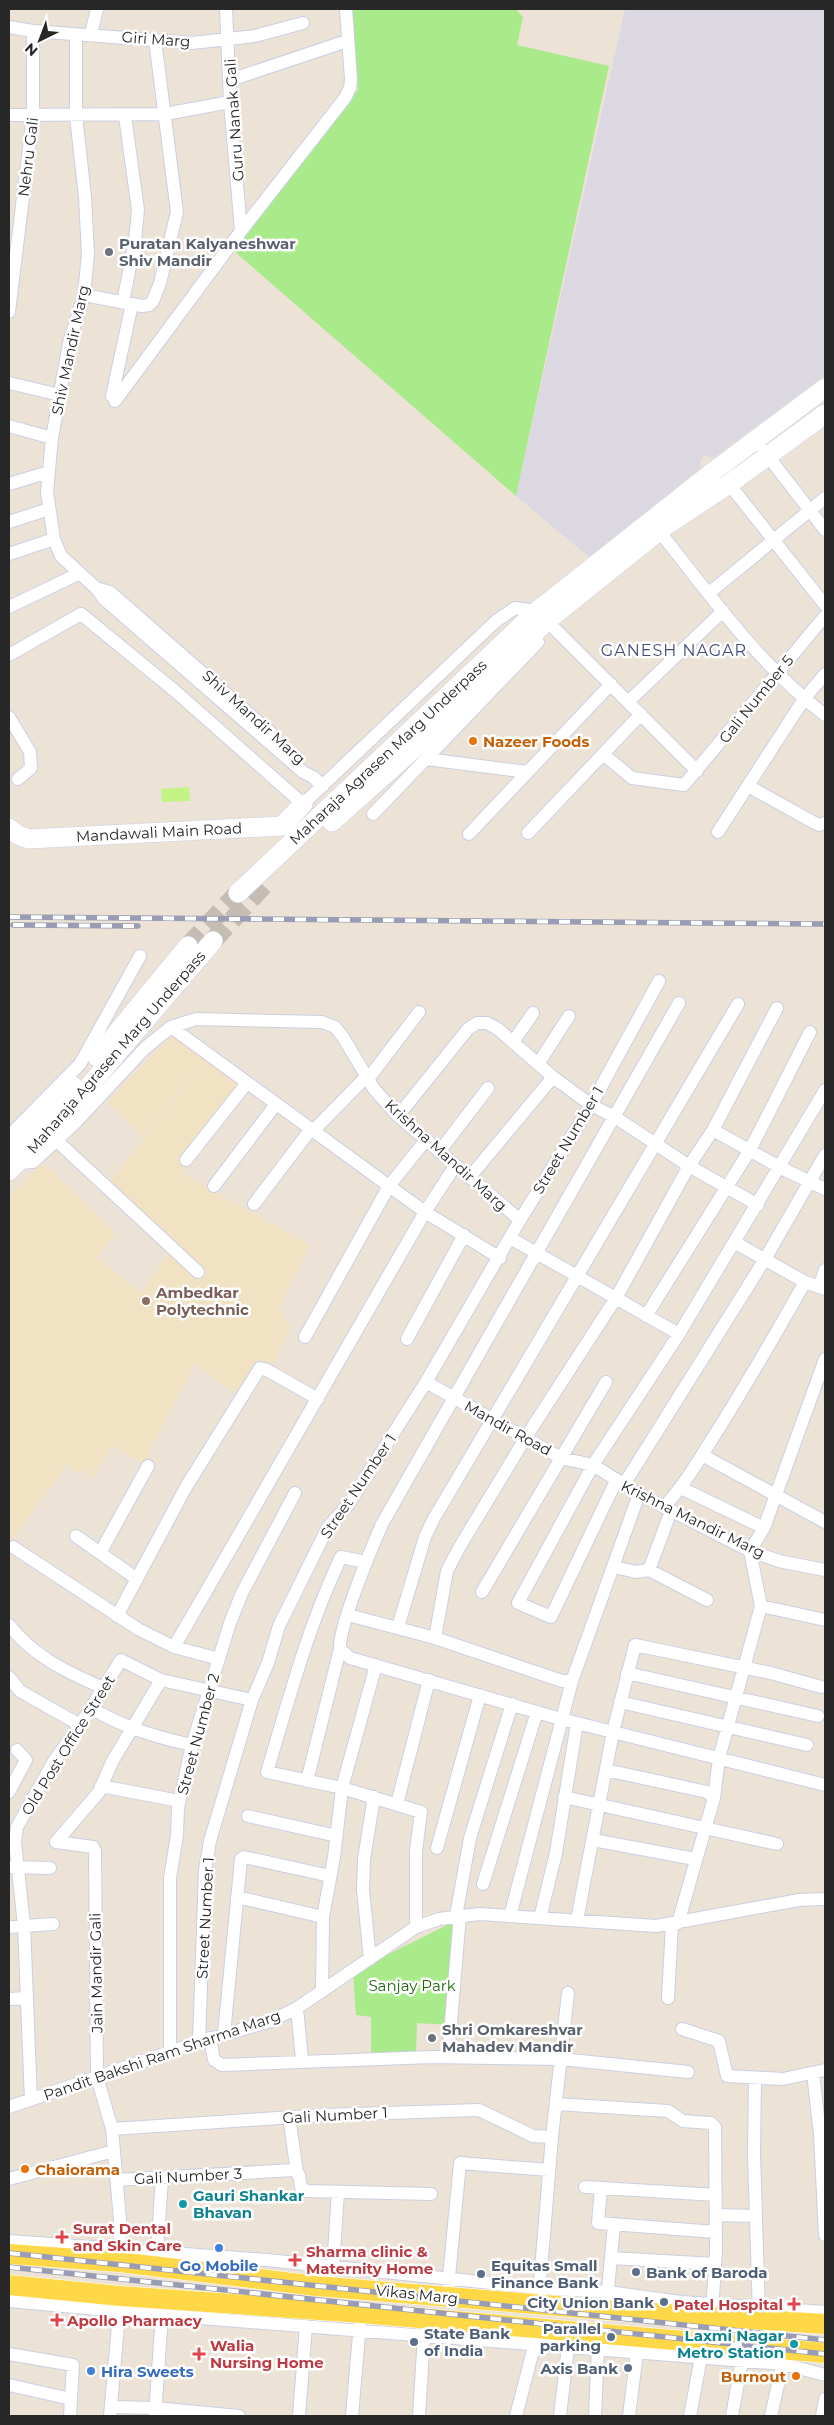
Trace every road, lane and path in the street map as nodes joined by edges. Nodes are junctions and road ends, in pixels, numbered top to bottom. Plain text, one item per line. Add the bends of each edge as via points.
1 (97, 9) edge
2 (226, 9) edge
3 (346, 9) edge
4 (302, 23) dead end
5 (9, 27) edge
6 (33, 31) junction
7 (76, 34) junction
8 (91, 34) junction
9 (156, 40) junction
10 (228, 40) junction
11 (347, 41) junction
12 (230, 80) junction
13 (230, 102) junction
14 (165, 114) junction
15 (9, 115) edge
16 (33, 115) junction
17 (76, 116) junction
18 (125, 116) junction
19 (241, 231) junction
20 (84, 295) junction
21 (128, 303) junction
22 (9, 312) edge
23 (9, 383) edge
24 (825, 388) edge
25 (60, 395) junction
26 (825, 414) edge
27 (9, 426) edge
28 (52, 438) junction
29 (755, 441) junction
30 (767, 455) junction
31 (49, 472) junction
32 (9, 484) edge
33 (729, 484) junction
34 (825, 498) edge
35 (49, 509) junction
36 (810, 510) junction
37 (9, 522) edge
38 (825, 530) edge
39 (659, 531) junction
40 (54, 540) junction
41 (774, 541) junction
42 (9, 554) edge
43 (78, 574) junction
44 (709, 593) junction
45 (825, 605) edge
46 (9, 607) edge
47 (723, 612) junction
48 (825, 616) edge
49 (546, 619) junction
50 (9, 655) edge
51 (194, 670) junction
52 (778, 673) junction
53 (825, 674) edge
54 (611, 684) junction
55 (175, 692) junction
56 (804, 699) junction
57 (629, 702) junction
58 (641, 714) junction
59 (825, 715) edge
60 (9, 717) edge
61 (603, 754) junction
62 (426, 759) junction
63 (697, 771) junction
64 (528, 772) junction
65 (18, 779) dead end
66 (318, 782) junction
67 (748, 786) junction
68 (304, 804) junction
69 (373, 814) dead end
70 (825, 822) edge
71 (9, 828) edge
72 (718, 832) dead end
73 (528, 833) dead end
74 (469, 834) dead end
75 (264, 886) tunnel mouth
76 (238, 893) tunnel mouth
77 (213, 941) tunnel mouth
78 (188, 946) tunnel mouth
79 (140, 956) dead end
80 (660, 981) dead end
81 (679, 1002) dead end
82 (738, 1004) dead end
83 (778, 1008) dead end
84 (419, 1012) dead end
85 (532, 1013) dead end
86 (569, 1016) dead end
87 (171, 1027) junction
88 (810, 1032) dead end
89 (513, 1042) junction
90 (538, 1064) junction
91 (553, 1077) junction
92 (367, 1078) junction
93 (247, 1083) junction
94 (488, 1088) dead end
95 (825, 1090) edge
96 (276, 1104) junction
97 (591, 1105) junction
98 (398, 1116) junction
99 (615, 1117) junction
100 (312, 1130) junction
101 (713, 1130) junction
102 (9, 1136) edge
103 (56, 1140) junction
104 (425, 1141) junction
105 (657, 1145) junction
106 (750, 1150) junction
107 (439, 1152) junction
108 (825, 1155) edge
109 (186, 1160) dead end
110 (12, 1161) edge
111 (455, 1166) junction
112 (689, 1166) junction
113 (780, 1168) junction
114 (469, 1178) junction
115 (811, 1182) junction
116 (214, 1186) dead end
117 (389, 1186) junction
118 (725, 1187) junction
119 (825, 1189) edge
120 (254, 1204) dead end
121 (758, 1205) junction
122 (425, 1212) junction
123 (520, 1220) junction
124 (464, 1235) junction
125 (510, 1238) junction
126 (734, 1242) junction
127 (536, 1252) junction
128 (500, 1258) junction
129 (765, 1259) junction
130 (825, 1270) edge
131 (198, 1272) dead end
132 (578, 1276) junction
133 (805, 1282) junction
134 (822, 1288) edge
135 (616, 1298) junction
136 (646, 1316) junction
137 (679, 1334) junction
138 (305, 1337) dead end
139 (407, 1339) dead end
140 (825, 1358) edge
141 (426, 1382) junction
142 (606, 1382) dead end
143 (454, 1397) junction
144 (318, 1399) junction
145 (494, 1419) junction
146 (526, 1437) junction
147 (702, 1455) junction
148 (561, 1458) junction
149 (594, 1465) junction
150 (148, 1466) dead end
151 (620, 1483) junction
152 (681, 1488) junction
153 (294, 1494) dead end
154 (639, 1494) junction
155 (775, 1495) junction
156 (668, 1509) junction
157 (825, 1522) edge
158 (764, 1528) junction
159 (76, 1536) dead end
160 (13, 1547) dead end
161 (750, 1551) junction
162 (100, 1552) junction
163 (366, 1562) junction
164 (614, 1567) junction
165 (649, 1570) junction
166 (825, 1570) edge
167 (137, 1579) junction
168 (482, 1592) dead end
169 (707, 1600) dead end
170 (761, 1606) junction
171 (348, 1614) junction
172 (117, 1616) junction
173 (825, 1620) edge
174 (9, 1625) edge
175 (398, 1627) junction
176 (435, 1638) junction
177 (174, 1646) junction
178 (340, 1649) junction
179 (219, 1659) junction
180 (376, 1665) junction
181 (743, 1667) junction
182 (627, 1673) junction
183 (9, 1677) edge
184 (162, 1680) junction
185 (429, 1680) junction
186 (572, 1681) junction
187 (821, 1687) dead end
188 (103, 1688) junction
189 (210, 1691) junction
190 (480, 1695) junction
191 (736, 1698) junction
192 (252, 1700) junction
193 (620, 1702) junction
194 (512, 1704) junction
195 (91, 1708) junction
196 (537, 1712) junction
197 (818, 1716) dead end
198 (561, 1719) junction
199 (80, 1724) junction
200 (577, 1724) junction
201 (728, 1727) junction
202 (132, 1729) junction
203 (613, 1732) junction
204 (192, 1745) junction
205 (807, 1745) dead end
206 (16, 1750) dead end
207 (719, 1758) junction
208 (606, 1770) junction
209 (307, 1781) junction
210 (825, 1785) edge
211 (101, 1786) junction
212 (342, 1788) junction
213 (9, 1792) edge
214 (374, 1797) junction
215 (564, 1797) junction
216 (714, 1798) junction
217 (179, 1801) junction
218 (397, 1804) junction
219 (600, 1804) junction
220 (248, 1816) dead end
221 (704, 1828) junction
222 (337, 1836) junction
223 (594, 1840) junction
224 (777, 1844) dead end
225 (437, 1848) dead end
226 (695, 1859) junction
227 (13, 1867) edge
228 (50, 1868) dead end
229 (330, 1876) junction
230 (483, 1884) dead end
231 (238, 1897) junction
232 (825, 1899) edge
233 (458, 1915) junction
234 (510, 1916) junction
235 (323, 1917) junction
236 (540, 1918) junction
237 (577, 1920) junction
238 (53, 1924) dead end
239 (675, 1924) junction
240 (24, 1925) junction
241 (9, 1927) edge
242 (416, 1927) junction
243 (370, 1960) junction
244 (322, 1991) junction
245 (568, 1993) dead end
246 (26, 1998) junction
247 (668, 1998) dead end
248 (9, 1999) edge
249 (298, 2008) junction
250 (682, 2029) dead end
251 (224, 2034) junction
252 (204, 2040) junction
253 (170, 2052) junction
254 (448, 2057) junction
255 (562, 2059) junction
256 (302, 2060) junction
257 (688, 2072) dead end
258 (819, 2072) edge
259 (97, 2077) junction
260 (755, 2078) junction
261 (31, 2100) junction
262 (556, 2104) junction
263 (9, 2107) edge
264 (289, 2117) junction
265 (112, 2129) junction
266 (552, 2137) junction
267 (114, 2151) junction
268 (549, 2170) junction
269 (297, 2172) junction
270 (162, 2178) junction
271 (9, 2179) edge
272 (116, 2180) junction
273 (585, 2187) dead end
274 (601, 2188) junction
275 (338, 2192) junction
276 (430, 2194) dead end
277 (716, 2195) junction
278 (716, 2215) junction
279 (756, 2216) junction
280 (614, 2225) junction
281 (716, 2232) junction
282 (825, 2235) edge
283 (9, 2241) edge
284 (157, 2252) junction
285 (9, 2254) edge
286 (119, 2255) junction
287 (611, 2258) junction
288 (715, 2264) junction
289 (333, 2268) junction
290 (9, 2285) edge
291 (448, 2288) junction
292 (539, 2296) junction
293 (9, 2301) edge
294 (607, 2301) junction
295 (120, 2304) junction
296 (712, 2310) junction
297 (825, 2312) edge
298 (758, 2313) junction
299 (162, 2315) junction
300 (360, 2321) junction
301 (825, 2324) edge
302 (306, 2326) junction
303 (424, 2335) junction
304 (536, 2337) junction
305 (638, 2344) junction
306 (568, 2347) junction
307 (598, 2348) junction
308 (825, 2353) edge
309 (9, 2354) edge
310 (701, 2357) junction
311 (784, 2357) junction
312 (742, 2360) junction
313 (825, 2375) edge
314 (9, 2386) edge
315 (71, 2399) junction
316 (825, 2399) edge
317 (110, 2412) edge
318 (155, 2412) edge
319 (70, 2416) edge
320 (239, 2416) edge
321 (299, 2416) edge
322 (352, 2416) edge
323 (419, 2416) edge
324 (516, 2416) edge
325 (560, 2416) edge
326 (594, 2416) edge
327 (629, 2416) edge
328 (690, 2416) edge
329 (732, 2416) edge
330 (772, 2416) edge
331 (822, 2416) edge

1 - 8 street
2 - 10 street, Guru Nanak Gali
3 - 11 street
4 - 10 street, Giri Marg
5 - 6 street, Giri Marg
6 - 7 street, Giri Marg
6 - 16 street, Nehru Gali
7 - 8 street, Giri Marg
7 - 17 street, Shiv Mandir Marg
8 - 9 street, Giri Marg
9 - 10 street, Giri Marg
9 - 14 street
10 - 12 street, Guru Nanak Gali
11 - 12 street
11 - 19 street via 351,78 345,98
12 - 13 street, Guru Nanak Gali
13 - 14 street
13 - 19 street, Guru Nanak Gali
14 - 18 street
14 - 21 street via 177,212 174,232 153,301 142,306
15 - 16 street
16 - 17 street
16 - 22 street, Nehru Gali
17 - 18 street
17 - 20 street, Shiv Mandir Marg via 88,254
18 - 21 street via 138,210
19 - 21 street via 114,398
20 - 21 street
20 - 25 street, Shiv Mandir Marg via 69,343
23 - 25 street
24 - 29 main road
25 - 28 street, Shiv Mandir Marg
26 - 30 main road
27 - 28 street
28 - 31 street, Shiv Mandir Marg
29 - 30 street
29 - 49 main road
30 - 33 main road
30 - 36 street
31 - 32 street
31 - 35 street, Shiv Mandir Marg
33 - 39 main road
33 - 41 street
34 - 36 street
35 - 37 street
35 - 40 street, Shiv Mandir Marg
36 - 38 street
36 - 41 street
39 - 44 street
39 - 49 main road
40 - 42 street
40 - 43 street, Shiv Mandir Marg via 61,556
41 - 44 street
41 - 45 street
43 - 46 street
43 - 51 street, Shiv Mandir Marg via 96,588 110,592
44 - 47 street
47 - 52 street
47 - 57 street
48 - 52 street, Gali Number 5
49 - 54 street
49 - 62 street
49 - 66 street via 515,608 496,621
49 - 75 main road, Maharaja Agrasen Marg Underpass via 436,729
49 - 76 main road, Maharaja Agrasen Marg Underpass
50 - 55 street via 81,614
51 - 55 street
51 - 66 street, Shiv Mandir Marg via 309,767
52 - 56 street
52 - 63 street, Gali Number 5
53 - 56 street
54 - 57 street
54 - 64 street
55 - 68 street
56 - 59 street
56 - 67 street
57 - 58 street
58 - 61 street
58 - 63 street
60 - 65 street via 30,752 31,768
61 - 63 street, Gali Number 5 via 632,778 678,786 688,782
61 - 73 street
62 - 64 street
62 - 69 street
64 - 74 street
66 - 68 street
67 - 70 street via 819,825
67 - 72 street
68 - 71 main road, Mandawali Main Road via 282,826 29,838
77 - 110 main road, Maharaja Agrasen Marg Underpass via 90,1086
78 - 110 main road, Maharaja Agrasen Marg Underpass
79 - 102 street via 80,1064
80 - 97 street, Street Number 1
81 - 99 street
82 - 105 street
83 - 101 street
84 - 92 street
85 - 89 street
86 - 90 street
87 - 92 street, Krishna Mandir Marg via 196,1019 322,1022 339,1032
87 - 93 street
87 - 103 street via 145,1048
88 - 106 street
89 - 90 street
89 - 98 street via 487,1024 477,1023 468,1028
90 - 91 street
91 - 97 street
91 - 114 street
92 - 98 street, Krishna Mandir Marg
92 - 100 street
93 - 96 street
93 - 109 street
94 - 107 street
95 - 113 street
96 - 100 street
96 - 116 street
97 - 99 street
97 - 123 street, Street Number 1
98 - 104 street, Krishna Mandir Marg
99 - 105 street
99 - 127 street
100 - 117 street
100 - 120 street
101 - 106 street
101 - 112 street
103 - 110 street via 33,1162
103 - 131 street
104 - 107 street, Krishna Mandir Marg
104 - 117 street
105 - 112 street
105 - 132 street
106 - 113 street
106 - 118 street
107 - 111 street, Krishna Mandir Marg
108 - 115 street
111 - 114 street, Krishna Mandir Marg
111 - 122 street
112 - 118 street
112 - 135 street
113 - 115 street
113 - 121 street
114 - 123 street, Krishna Mandir Marg
115 - 119 street
115 - 129 street
117 - 122 street
117 - 138 street
118 - 121 street
118 - 136 street
121 - 126 street
122 - 124 street
122 - 144 street
123 - 125 street, Street Number 1
124 - 128 street
124 - 139 street
125 - 127 street
125 - 128 street, Street Number 1
126 - 129 street
126 - 137 street
127 - 132 street
127 - 143 street
128 - 141 street, Street Number 1
129 - 133 street
129 - 151 street
130 - 134 street
132 - 135 street
132 - 145 street
133 - 134 street
133 - 147 street
135 - 136 street
135 - 146 street
136 - 137 street
137 - 149 street
140 - 155 street
141 - 143 street, Mandir Road
141 - 192 street, Street Number 1 via 348,1505 328,1527 279,1626
142 - 148 street
143 - 145 street, Mandir Road
143 - 163 street via 382,1524
144 - 167 street via 260,1368 186,1487
144 - 177 street
145 - 146 street, Mandir Road
145 - 175 street via 425,1537
146 - 148 street, Mandir Road
146 - 176 street via 447,1570
147 - 152 street
147 - 155 street
148 - 149 street, Mandir Road
148 - 168 street
149 - 151 street, Krishna Mandir Marg
149 - 151 street via 518,1603 551,1617
150 - 162 street
151 - 154 street, Krishna Mandir Marg
152 - 156 street
152 - 158 street
153 - 179 street, Street Number 2 via 242,1593
154 - 156 street, Krishna Mandir Marg
154 - 164 street
155 - 157 street
155 - 158 street
156 - 161 street, Krishna Mandir Marg
156 - 165 street
158 - 161 street
159 - 162 street
160 - 172 street
161 - 166 street, Krishna Mandir Marg
161 - 170 street
162 - 167 street
163 - 171 street
163 - 209 street via 342,1557 321,1599 267,1772
164 - 165 street via 630,1572
164 - 186 street
165 - 169 street
167 - 172 street
170 - 173 street
170 - 181 street
171 - 175 street
171 - 178 street
172 - 177 street
174 - 188 street via 38,1655
175 - 176 street
176 - 186 street via 562,1681
177 - 179 street
178 - 180 street via 350,1658
178 - 209 street
179 - 189 street, Street Number 2
180 - 185 street
180 - 212 street
181 - 182 street via 638,1644 633,1648
181 - 187 street
181 - 191 street
182 - 191 street
182 - 193 street
183 - 199 street via 20,1691
184 - 188 street, Old Post Office Street via 121,1660
184 - 189 street
184 - 202 street
185 - 190 street
185 - 218 street
186 - 198 street
188 - 195 street, Old Post Office Street
189 - 192 street
189 - 204 street, Street Number 2
190 - 194 street
190 - 225 street
191 - 197 street
191 - 201 street
192 - 252 street, Street Number 1 via 204,1870
193 - 201 street
193 - 203 street
194 - 196 street
194 - 233 street via 470,1838
195 - 199 street, Old Post Office Street
195 - 202 street
196 - 198 street
196 - 230 street
198 - 200 street
198 - 234 street
199 - 227 street, Old Post Office Street via 54,1761 17,1827
200 - 203 street
200 - 215 street
201 - 205 street
201 - 207 street
202 - 204 street
202 - 211 street
203 - 207 street
203 - 208 street
204 - 217 street, Street Number 2
206 - 213 street via 26,1760
207 - 210 street
207 - 216 street
208 - 216 street via 707,1792
208 - 219 street
209 - 212 street
211 - 217 street
211 - 259 street, Jain Mandir Gali via 56,1842 93,1847 95,1851
212 - 214 street
212 - 222 street
214 - 218 street
214 - 243 street via 364,1860 363,1890
215 - 219 street
215 - 236 street via 556,1853
216 - 221 street
217 - 253 street, Street Number 2 via 178,1835 170,1878
218 - 242 street via 422,1814 416,1851
219 - 221 street
219 - 223 street
220 - 222 street
221 - 224 street
221 - 226 street
222 - 229 street
223 - 226 street
223 - 237 street
226 - 239 street
227 - 228 street
227 - 240 street, Old Post Office Street
229 - 231 street via 242,1857
229 - 235 street
231 - 235 street
231 - 251 street
232 - 239 street, Pandit Bakshi Ram Sharma Marg via 799,1900
233 - 234 street, Pandit Bakshi Ram Sharma Marg
233 - 242 street, Pandit Bakshi Ram Sharma Marg
233 - 254 street
234 - 236 street, Pandit Bakshi Ram Sharma Marg
235 - 244 street
236 - 237 street, Pandit Bakshi Ram Sharma Marg
237 - 239 street, Pandit Bakshi Ram Sharma Marg via 618,1925
238 - 240 street
239 - 247 street
240 - 241 street
240 - 246 street, Old Post Office Street
242 - 243 street, Pandit Bakshi Ram Sharma Marg
243 - 244 street, Pandit Bakshi Ram Sharma Marg
244 - 249 street, Pandit Bakshi Ram Sharma Marg
245 - 255 street
246 - 248 street
246 - 261 street, Old Post Office Street
249 - 251 street, Pandit Bakshi Ram Sharma Marg via 271,2021
249 - 256 street
250 - 260 street via 719,2041 727,2076
251 - 252 street, Pandit Bakshi Ram Sharma Marg
252 - 253 street, Pandit Bakshi Ram Sharma Marg
252 - 256 street, Street Number 1 via 214,2060 222,2065
253 - 259 street, Pandit Bakshi Ram Sharma Marg
254 - 255 street, Street Number 1
254 - 256 street, Street Number 1
255 - 257 street, Street Number 1
255 - 262 street
258 - 260 street via 783,2078
258 - 282 street
259 - 261 street, Pandit Bakshi Ram Sharma Marg
259 - 265 street, Jain Mandir Gali
260 - 279 street
261 - 263 street, Pandit Bakshi Ram Sharma Marg
262 - 266 street
262 - 277 street via 668,2111 683,2121 714,2125
264 - 265 street, Gali Number 1
264 - 266 street, Gali Number 1 via 479,2110 533,2136
264 - 269 street
265 - 267 street, Jain Mandir Gali
266 - 268 street
267 - 271 street
267 - 272 street, Jain Mandir Gali
268 - 291 street via 460,2163
268 - 292 street
269 - 270 street, Gali Number 3
269 - 275 street via 303,2190
270 - 272 street, Gali Number 3
270 - 284 street
272 - 286 street, Jain Mandir Gali
273 - 274 street
274 - 277 street
274 - 280 street via 598,2223
275 - 276 street
275 - 289 street
277 - 278 street
278 - 279 street
278 - 281 street
279 - 298 street
280 - 281 street
280 - 287 street
281 - 288 street
283 - 286 street
284 - 286 street
284 - 289 street
285 - 286 main road, Vikas Marg
286 - 291 main road, Vikas Marg via 316,2286
287 - 288 street
287 - 294 street
288 - 296 street
289 - 291 street
290 - 295 main road, Vikas Marg
291 - 292 main road, Vikas Marg
292 - 294 main road, Vikas Marg
293 - 295 street
294 - 296 main road, Vikas Marg
295 - 299 street
295 - 300 main road, Vikas Marg
295 - 317 street
296 - 298 main road, Vikas Marg
297 - 298 street
298 - 301 main road, Vikas Marg
299 - 302 street
299 - 318 street
300 - 302 street
300 - 303 street
300 - 304 main road, Vikas Marg
300 - 322 street
302 - 321 street
303 - 304 street
303 - 323 street
304 - 305 main road, Vikas Marg
304 - 306 street
304 - 324 street
305 - 307 street
305 - 310 street
305 - 311 main road, Vikas Marg
305 - 327 street
306 - 307 street
306 - 325 street
307 - 326 street
308 - 311 main road, Vikas Marg
309 - 315 street via 73,2365
310 - 312 street
310 - 328 street
311 - 312 street
311 - 313 street
311 - 330 street
312 - 329 street
314 - 315 street
315 - 319 street
316 - 331 street
317 - 318 street
318 - 320 street

